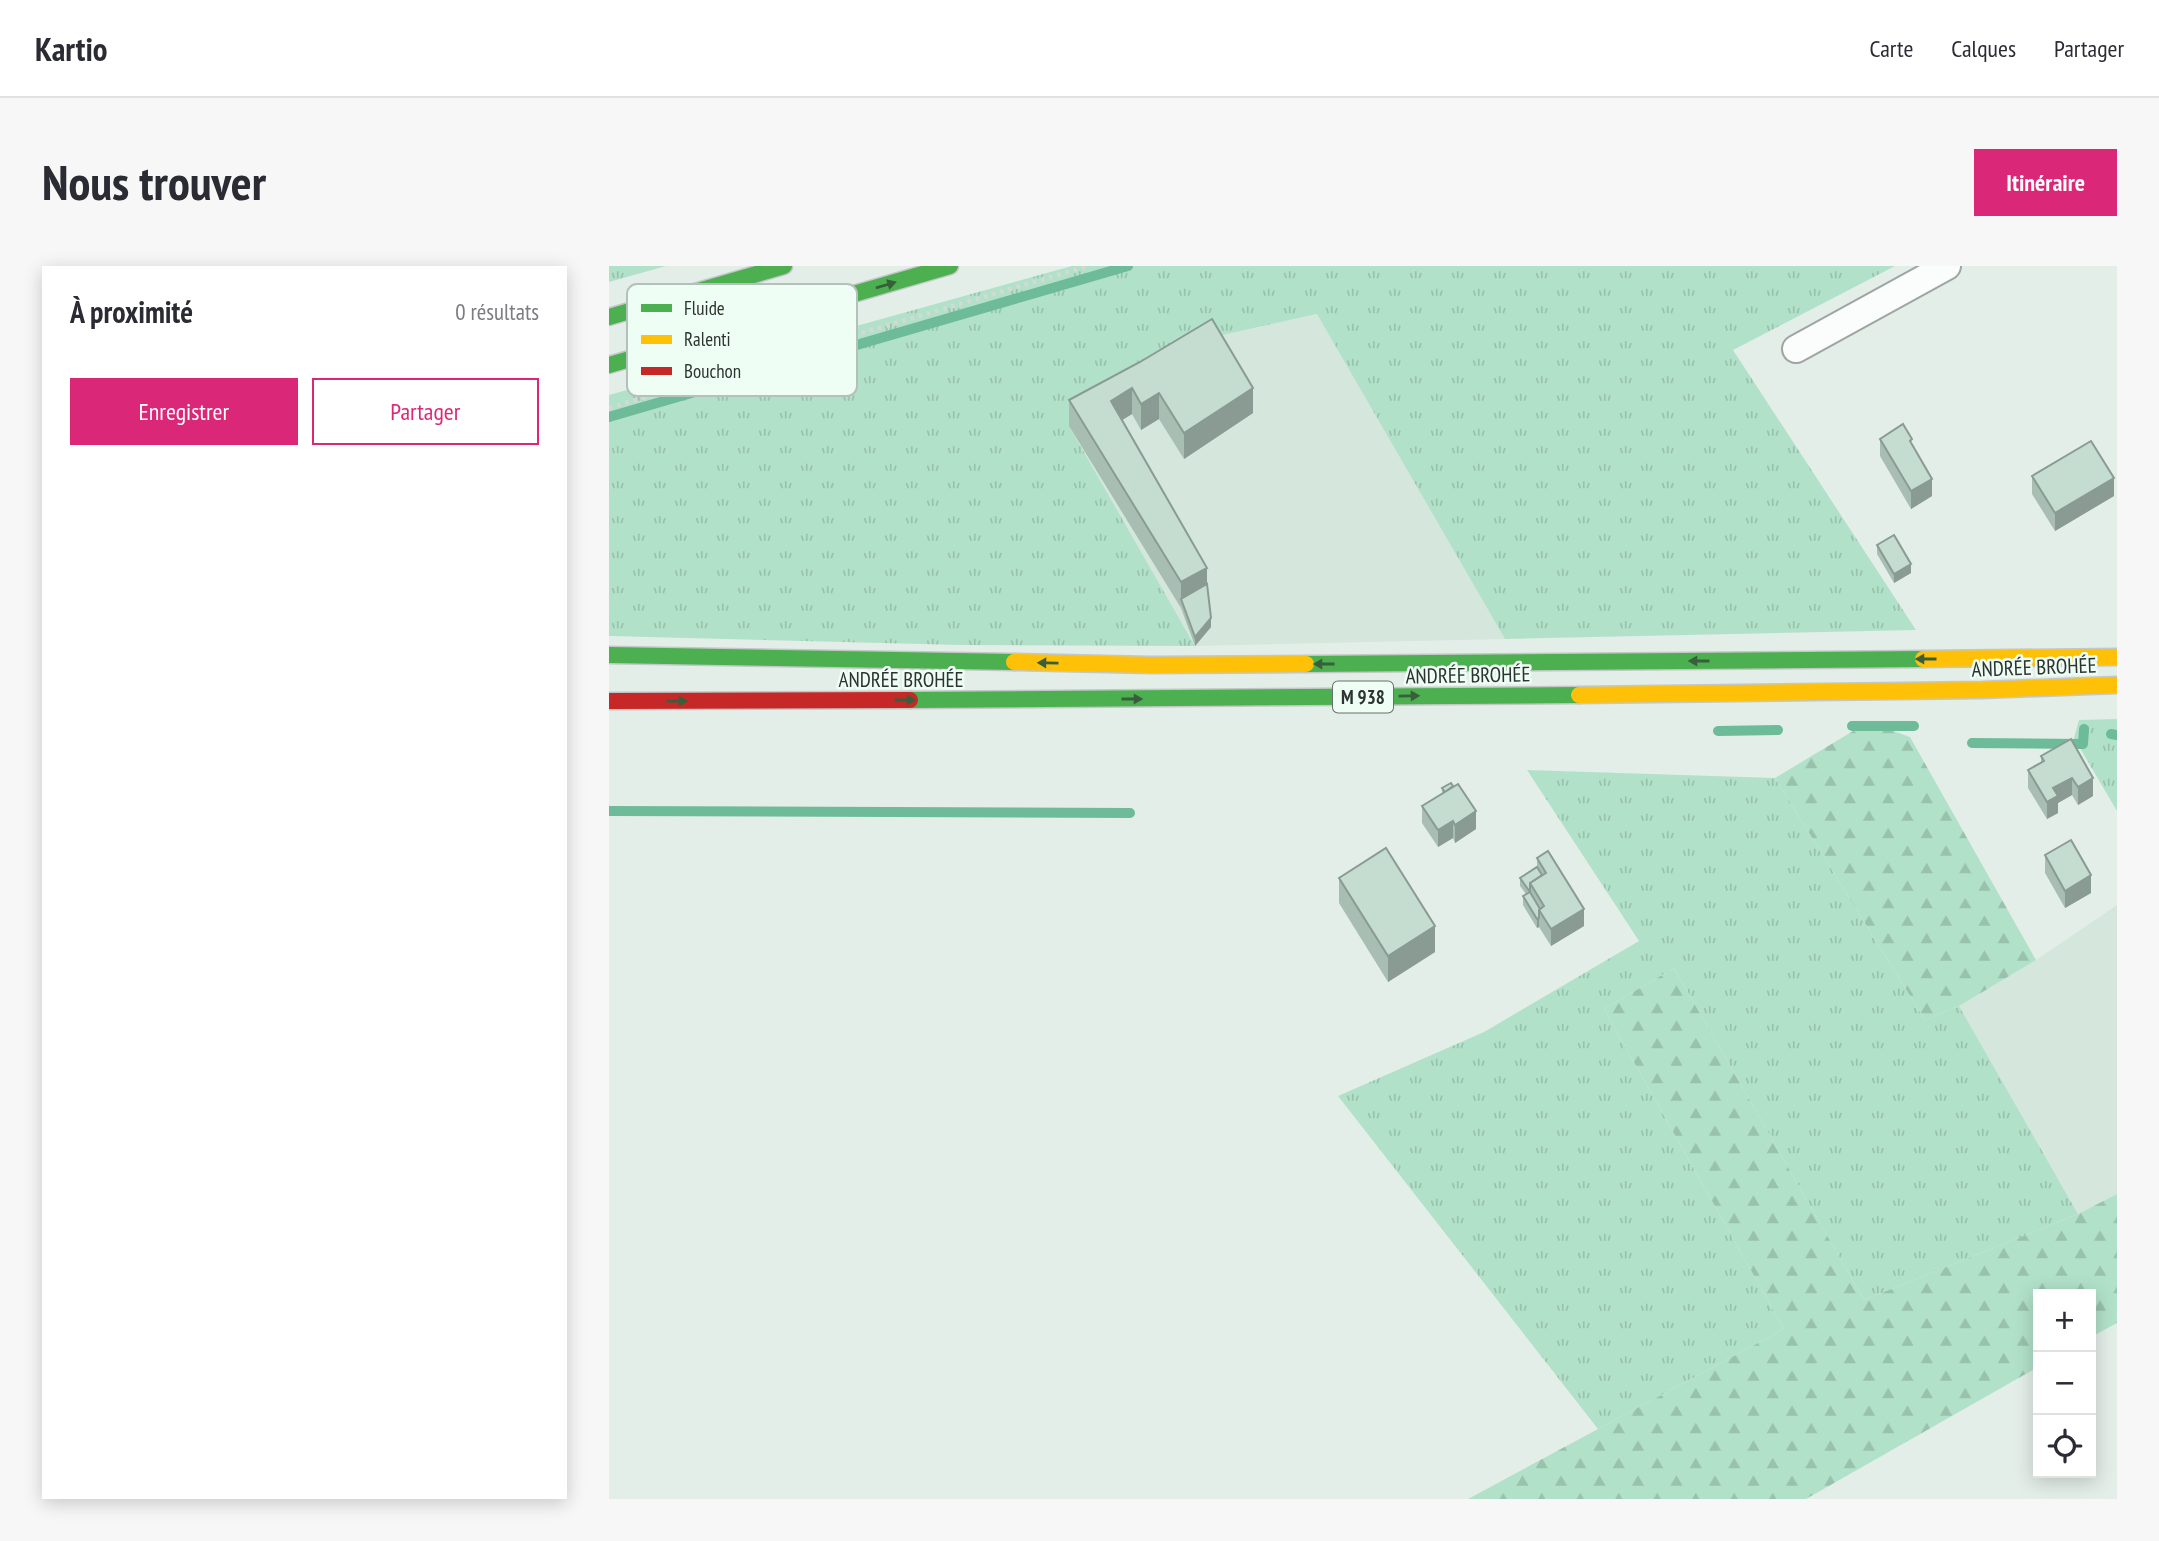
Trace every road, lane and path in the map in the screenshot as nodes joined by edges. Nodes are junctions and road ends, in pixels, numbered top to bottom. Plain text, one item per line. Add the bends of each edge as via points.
1 (784, 266) edge
2 (950, 266) edge
3 (1088, 266) edge
4 (1947, 266) edge
5 (722, 284) edge
6 (857, 293) edge
7 (627, 312) edge
8 (609, 317) edge
9 (857, 334) edge
10 (1796, 349) dead end
11 (627, 360) edge
12 (609, 365) edge
13 (649, 396) edge
14 (609, 408) edge
15 (609, 655) edge
16 (2117, 657) edge
17 (2117, 685) edge
18 (609, 702) edge

1 - 5 main road
6 -> 2 main road
3 - 9 path
4 - 10 street
7 - 8 main road
12 -> 11 main road
13 - 14 path
16 -> 15 main road, ANDRÉE BROHÉE / M 938 via 1151,665
18 -> 17 main road, ANDRÉE BROHÉE / M 938

